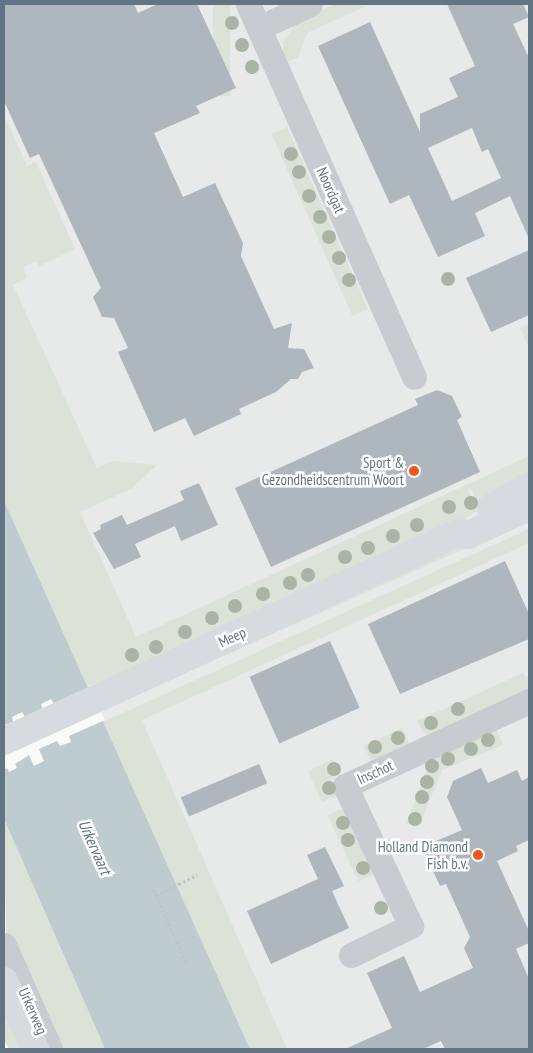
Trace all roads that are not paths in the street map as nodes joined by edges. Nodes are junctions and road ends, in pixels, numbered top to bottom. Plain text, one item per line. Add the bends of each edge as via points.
1 (248, 4) edge
2 (310, 4) edge
3 (259, 28) junction
4 (414, 377) dead end
5 (529, 486) edge
6 (529, 507) edge
7 (460, 532) junction
8 (529, 701) edge
9 (4, 741) edge
10 (4, 945) edge
11 (351, 955) dead end
12 (4, 980) edge
13 (35, 1049) edge
14 (50, 1049) edge

1 - 3 street, Noordgat
2 - 3 street
3 - 4 street, Noordgat
5 - 7 main road, Meep via 464,524
6 - 7 main road, Meep via 468,535
7 - 9 main road, Meep
8 - 11 street, Inschot via 345,786 411,926
10 - 14 street, Urkerweg
12 - 13 main road, Urkerweg

